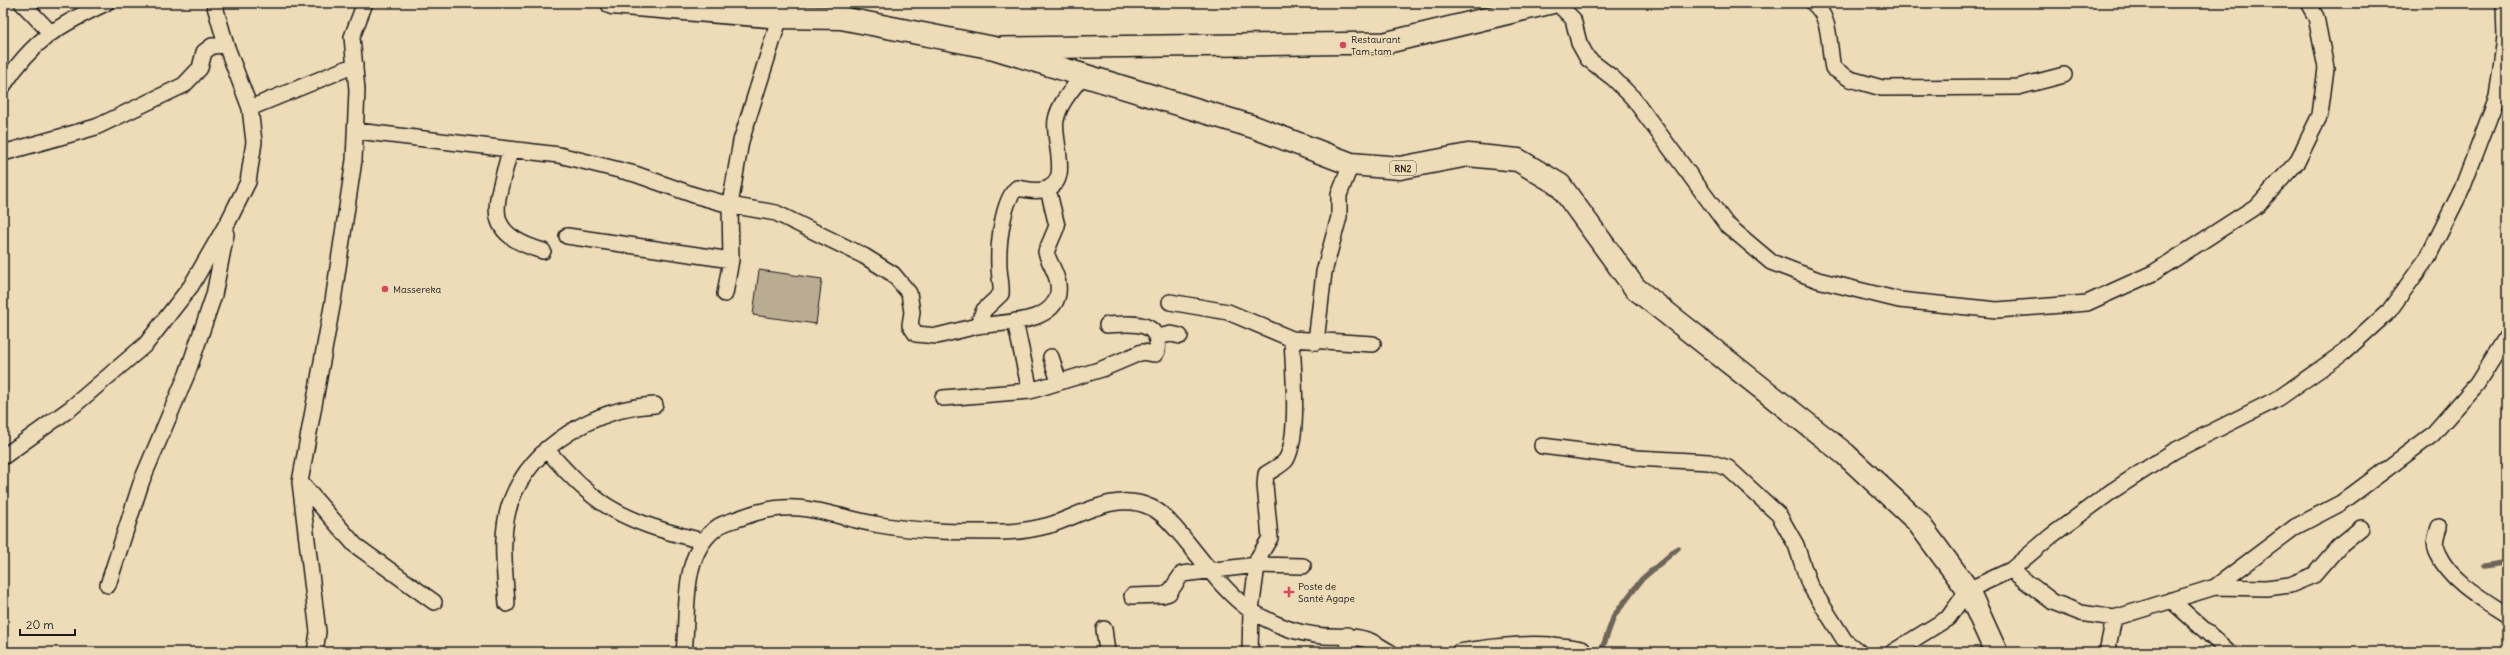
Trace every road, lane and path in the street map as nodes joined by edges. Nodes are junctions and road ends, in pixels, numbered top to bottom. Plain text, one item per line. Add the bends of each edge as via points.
1 (22, 3) edge
2 (106, 3) edge
3 (214, 3) edge
4 (364, 3) edge
5 (612, 3) edge
6 (1550, 3) edge
7 (1557, 3) edge
8 (1813, 3) edge
9 (2308, 3) edge
10 (2504, 3) edge
11 (780, 17) junction
12 (50, 32) junction
13 (226, 45) junction
14 (994, 48) junction
15 (355, 66) junction
16 (1083, 75) junction
17 (2064, 75) dead end
18 (3, 86) edge
19 (250, 108) junction
20 (357, 131) junction
21 (510, 150) junction
22 (3, 153) edge
23 (1351, 164) junction
24 (1048, 189) junction
25 (730, 205) junction
26 (229, 220) junction
27 (567, 236) dead end
28 (543, 251) dead end
29 (732, 260) junction
30 (725, 294) dead end
31 (1170, 302) dead end
32 (1015, 321) junction
33 (1107, 325) dead end
34 (977, 326) junction
35 (1180, 336) dead end
36 (2507, 336) edge
37 (1157, 337) junction
38 (1292, 340) junction
39 (1316, 342) junction
40 (1373, 344) dead end
41 (1051, 357) dead end
42 (1059, 382) junction
43 (1030, 390) junction
44 (943, 398) dead end
45 (655, 405) dead end
46 (1542, 446) dead end
47 (546, 449) junction
48 (3, 457) edge
49 (300, 482) junction
50 (2439, 527) dead end
51 (2361, 528) dead end
52 (702, 541) junction
53 (1257, 565) junction
54 (1303, 566) dead end
55 (1211, 570) junction
56 (2011, 570) junction
57 (108, 585) dead end
58 (2215, 587) junction
59 (1968, 590) junction
60 (1132, 596) dead end
61 (2171, 600) junction
62 (434, 602) dead end
63 (507, 604) dead end
64 (1251, 610) junction
65 (2507, 615) edge
66 (2114, 618) junction
67 (1104, 630) dead end
68 (1347, 635) junction
69 (1583, 651) edge
70 (1855, 651) edge
71 (315, 652) edge
72 (684, 652) edge
73 (1107, 652) edge
74 (1250, 652) edge
75 (1350, 652) edge
76 (1390, 652) edge
77 (1459, 652) edge
78 (1893, 652) edge
79 (1996, 652) edge
80 (2111, 652) edge
81 (2230, 652) edge

1 - 12 street
2 - 12 street
3 - 13 street
4 - 15 street via 352,38
5 - 11 highway, RN2
6 - 14 street via 1385,43
7 - 9 street via 1573,19 1579,43 1588,59 1613,78 1632,98 1726,224 1771,262 1818,280 1899,300 1997,310 2087,303 2153,273 2258,205 2297,162 2320,115 2326,68 2316,17
8 - 17 street via 1826,19 1833,68 1850,79 1882,88 2018,87
10 - 56 street via 2506,38 2496,97 2462,189 2428,257 2389,311 2343,353 2279,398 2174,451 2112,491 2051,536
11 - 14 highway, RN2 via 841,18
11 - 25 street via 741,141
12 - 18 street via 20,61
13 - 19 street
13 - 22 street via 212,46 204,52 200,68 184,85 96,127
14 - 16 highway, RN2
15 - 19 street
15 - 20 street
16 - 23 highway, RN2 via 1254,127
16 - 24 street via 1064,102 1056,120 1060,174 1054,185
19 - 26 street via 254,142 248,182
20 - 21 street
20 - 49 street via 333,301
21 - 25 street via 559,155 635,174
21 - 28 street via 496,210 499,225 510,238 523,246
23 - 39 street via 1339,195 1339,217 1324,272
23 - 59 highway, RN2 via 1400,168 1468,155 1504,158 1518,160 1560,185 1636,288 1845,454 1917,521
24 - 32 street via 1057,226 1046,252 1058,283 1056,303 1046,313
24 - 34 street via 1040,191 1017,188 1011,193 1004,216 998,265 1001,294 988,305
25 - 29 street
25 - 34 street via 776,213 864,256 894,274 909,293 912,312 910,325 916,334 937,336
26 - 48 street via 191,286 146,344 72,408
26 - 57 street via 214,295 187,374 142,480
27 - 29 street
29 - 30 street
31 - 38 street via 1228,312
32 - 34 street
32 - 43 street
33 - 37 street via 1138,324 1153,330
35 - 37 street via 1171,334
36 - 58 street via 2477,384 2432,435 2341,503 2295,527
37 - 42 street via 1155,354 1142,352 1102,369
38 - 39 street
38 - 53 street via 1295,393 1292,449 1285,462 1266,474 1270,538 1258,558
39 - 40 street
41 - 42 street
42 - 43 street
43 - 44 street
45 - 47 street via 634,406 581,426
46 - 70 street via 1636,458 1709,462 1728,468 1779,515 1796,545 1809,584 1845,641
47 - 52 street via 567,473 602,503 653,528
47 - 63 street via 522,480 510,502 504,544
49 - 62 street via 355,545
49 - 71 street via 318,632
50 - 65 street via 2435,540 2437,554 2451,573
51 - 58 street via 2339,546 2314,576 2290,585 2266,588
52 - 55 street via 720,526 762,510 792,506 830,512 878,525 929,532 1008,532 1047,525 1108,503 1131,501 1151,507 1168,521
52 - 72 street via 693,565 685,602
53 - 54 street
53 - 55 street
53 - 64 street
55 - 60 street via 1182,574 1169,593
55 - 64 street via 1224,588
56 - 59 street
56 - 66 street via 2053,602 2081,613
58 - 61 street
59 - 78 street via 1948,618
59 - 79 highway, RN2
61 - 66 street
61 - 81 street
64 - 68 street via 1285,628 1316,636
64 - 74 street
66 - 80 street via 2108,647
67 - 73 street
68 - 75 street
68 - 76 street via 1369,640
69 - 77 street via 1538,644 1494,646

